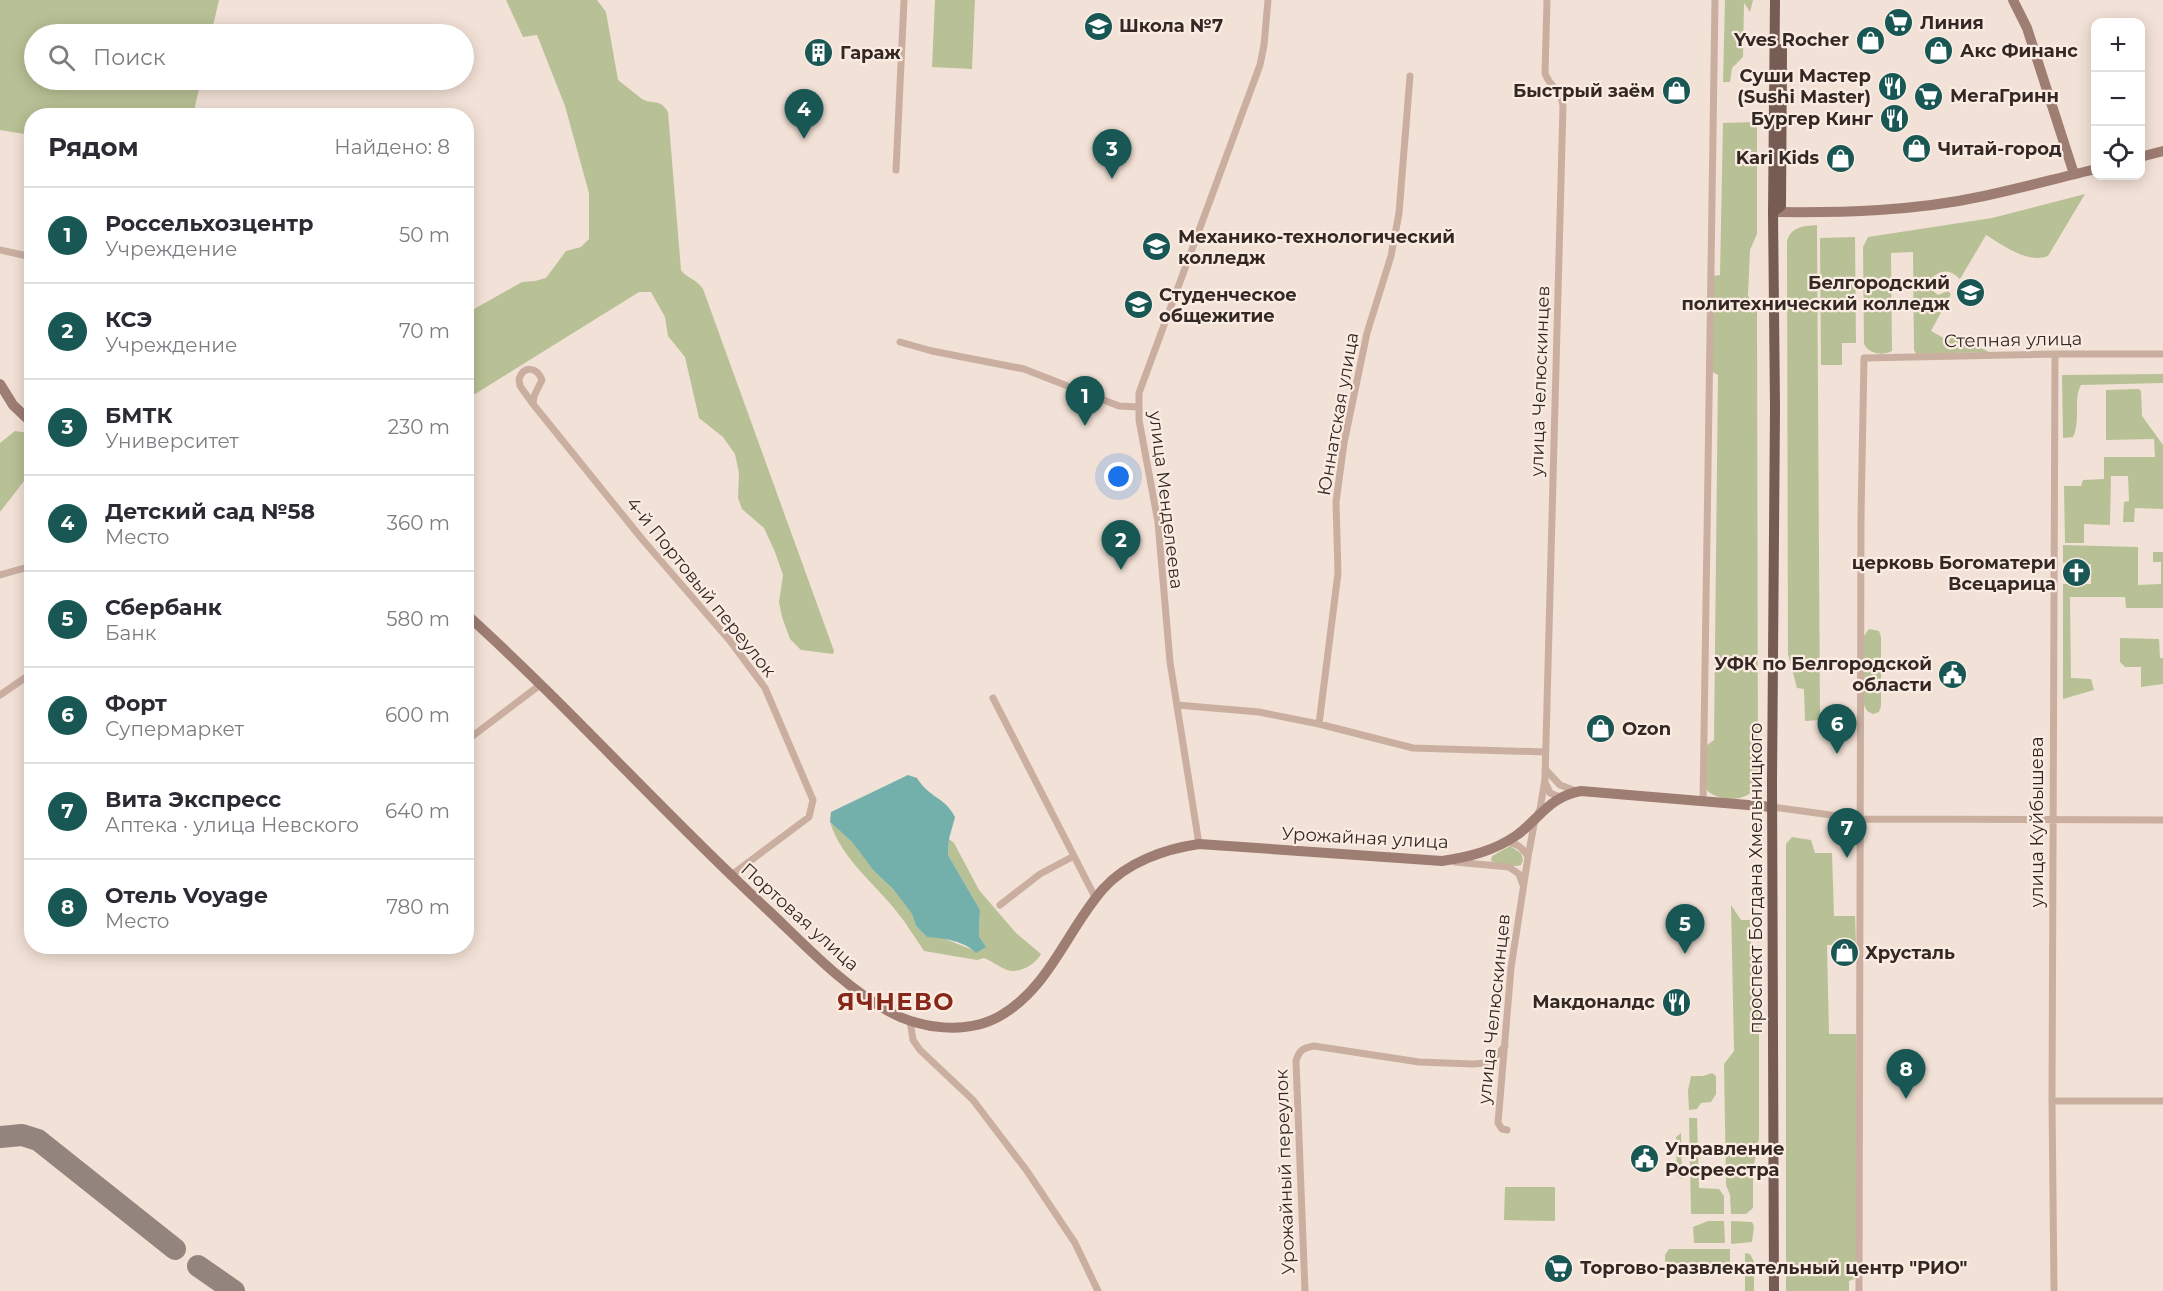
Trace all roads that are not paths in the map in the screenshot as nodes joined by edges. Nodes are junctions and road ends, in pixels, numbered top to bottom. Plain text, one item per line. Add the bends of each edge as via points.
1 (904, 0) edge
2 (1268, 0) edge
3 (1547, 0) edge
4 (1715, 0) edge
5 (1775, 0) edge
6 (1782, 0) edge
7 (2013, 0) edge
8 (1410, 76) dead end
9 (2163, 151) edge
10 (2145, 156) edge
11 (896, 170) dead end
12 (2091, 170) edge
13 (2073, 174) junction
14 (1773, 212) junction
15 (0, 250) edge
16 (24, 255) edge
17 (900, 342) dead end
18 (2055, 354) junction
19 (2163, 354) edge
20 (0, 384) edge
21 (533, 404) junction
22 (1139, 407) junction
23 (24, 415) edge
24 (24, 568) edge
25 (0, 575) edge
26 (474, 622) edge
27 (24, 678) edge
28 (540, 685) junction
29 (0, 695) edge
30 (993, 698) dead end
31 (1177, 705) junction
32 (1318, 724) junction
33 (474, 735) edge
34 (1545, 752) junction
35 (1545, 769) junction
36 (1545, 779) junction
37 (1581, 792) junction
38 (1560, 797) junction
39 (1703, 802) junction
40 (1772, 807) junction
41 (1535, 819) junction
42 (1860, 819) junction
43 (2052, 820) junction
44 (2163, 820) edge
45 (1506, 842) junction
46 (1199, 844) junction
47 (1074, 856) junction
48 (1527, 857) junction
49 (1442, 861) junction
50 (730, 876) junction
51 (1522, 885) junction
52 (1096, 899) junction
53 (1000, 905) dead end
54 (910, 1021) junction
55 (1504, 1046) junction
56 (2052, 1101) junction
57 (2163, 1101) edge
58 (1507, 1130) dead end
59 (1098, 1291) edge
60 (1305, 1291) edge
61 (1774, 1291) edge
62 (1859, 1291) edge
63 (2054, 1291) edge

1 - 11 street
2 - 22 street, улица Менделеева via 1260,65 1139,393
3 - 34 street, улица Челюскинцев via 1545,73 1562,96 1563,106
4 - 39 street
5 - 14 main road, проспект Богдана Хмельницкого
6 - 14 main road, проспект Богдана Хмельницкого via 1781,206
7 - 13 street via 2027,28
8 - 32 street, Юннатская улица via 1399,213 1391,256 1367,333 1344,443 1336,502 1336,595
9 - 10 street
12 - 13 street
13 - 14 street via 1934,204
14 - 40 main road, проспект Богдана Хмельницкого
15 - 16 street
17 - 22 street via 1024,369 1119,406
18 - 19 street, Степная улица
18 - 42 street, Степная улица via 1864,358
18 - 43 street, улица Куйбышева
20 - 23 street
21 - 21 street, 4-й Портовый переулок via 519,379 526,370 534,369 542,380
21 - 50 street, 4-й Портовый переулок via 765,688 813,800 809,817
22 - 31 street, улица Менделеева via 1158,522
24 - 25 street
26 - 28 street, Портовая улица
27 - 29 street
28 - 33 street
28 - 50 street, Портовая улица
30 - 47 street
31 - 32 street via 1259,712
31 - 46 street, улица Менделеева
32 - 34 street via 1413,748
34 - 35 street, улица Челюскинцев
35 - 36 street, улица Челюскинцев
35 - 37 street via 1560,785
36 - 38 street via 1550,793
36 - 41 street, улица Челюскинцев
37 - 38 street, Урожайная улица
37 - 39 street, Урожайная улица
38 - 41 street, Урожайная улица
39 - 40 street, Урожайная улица
40 - 42 street
40 - 61 main road, проспект Богдана Хмельницкого
41 - 45 street, Урожайная улица
41 - 48 street, улица Челюскинцев
42 - 43 street
42 - 62 street
43 - 44 street
43 - 56 street, улица Куйбышева
45 - 48 street via 1517,844
45 - 49 street, Урожайная улица via 1479,854
46 - 49 street, Урожайная улица
46 - 52 street, Урожайная улица via 1171,849 1142,861 1115,878
47 - 52 street
47 - 53 street via 1040,874
48 - 51 street, улица Челюскинцев
49 - 51 street via 1509,867 1519,874
50 - 54 street, Портовая улица via 842,979
51 - 55 street, улица Челюскинцев
52 - 54 street, Урожайная улица via 1038,984 1019,1004 981,1024 963,1027
54 - 59 street via 913,1040 920,1050 973,1100 1027,1171 1075,1243
55 - 58 street, улица Челюскинцев via 1498,1123
55 - 60 street, Урожайный переулок via 1486,1063 1473,1064 1419,1062 1314,1046 1298,1053
56 - 57 street
56 - 63 street, улица Куйбышева

